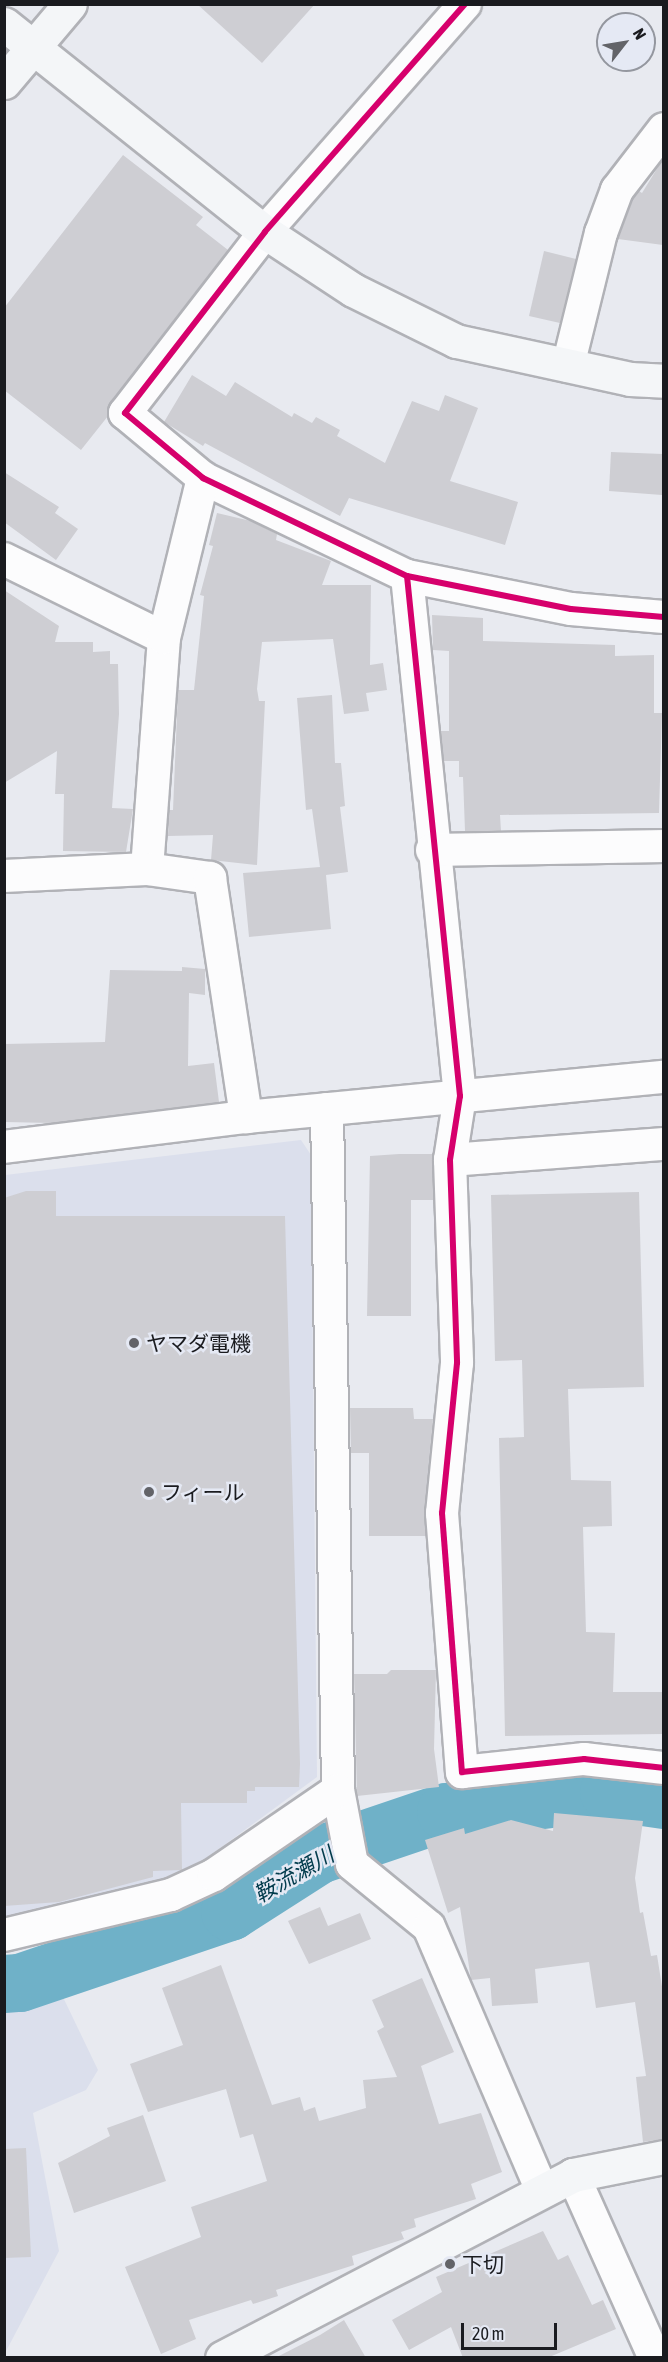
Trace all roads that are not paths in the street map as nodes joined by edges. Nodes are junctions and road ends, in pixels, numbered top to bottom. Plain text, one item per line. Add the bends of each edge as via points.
1 (70, 4) edge
2 (465, 4) edge
3 (4, 24) edge
4 (32, 47) junction
5 (4, 82) edge
6 (663, 129) edge
7 (265, 232) junction
8 (568, 366) junction
9 (663, 381) edge
10 (203, 478) junction
11 (4, 559) edge
12 (407, 576) junction
13 (663, 617) edge
14 (165, 638) junction
15 (663, 846) edge
16 (432, 850) junction
17 (147, 869) junction
18 (4, 876) edge
19 (663, 1077) edge
20 (460, 1096) junction
21 (327, 1109) junction
22 (246, 1117) junction
23 (663, 1144) edge
24 (4, 1148) edge
25 (450, 1160) junction
26 (663, 1768) edge
27 (338, 1792) junction
28 (4, 1935) edge
29 (663, 2157) edge
30 (573, 2175) junction
31 (542, 2191) junction
32 (222, 2358) edge
33 (655, 2358) edge

1 - 4 street
2 - 7 street
3 - 4 street
4 - 5 street
4 - 7 street
6 - 8 street via 617,190 601,233
7 - 8 street via 353,290 456,341
7 - 10 street via 125,413
8 - 9 street via 630,380
10 - 12 street
10 - 14 street
11 - 14 street
12 - 13 street via 572,609
12 - 16 street
14 - 17 street
15 - 16 street
16 - 20 street
17 - 18 street
17 - 22 street via 210,878
19 - 20 street
20 - 21 street
20 - 25 street
21 - 22 street
21 - 27 street
22 - 24 street
23 - 25 street
25 - 26 street via 457,1363 442,1513 462,1772 584,1759
27 - 28 street via 213,1875 171,1895
27 - 31 street via 352,1864 429,1927
29 - 30 street
30 - 31 street
30 - 33 street
31 - 32 street

